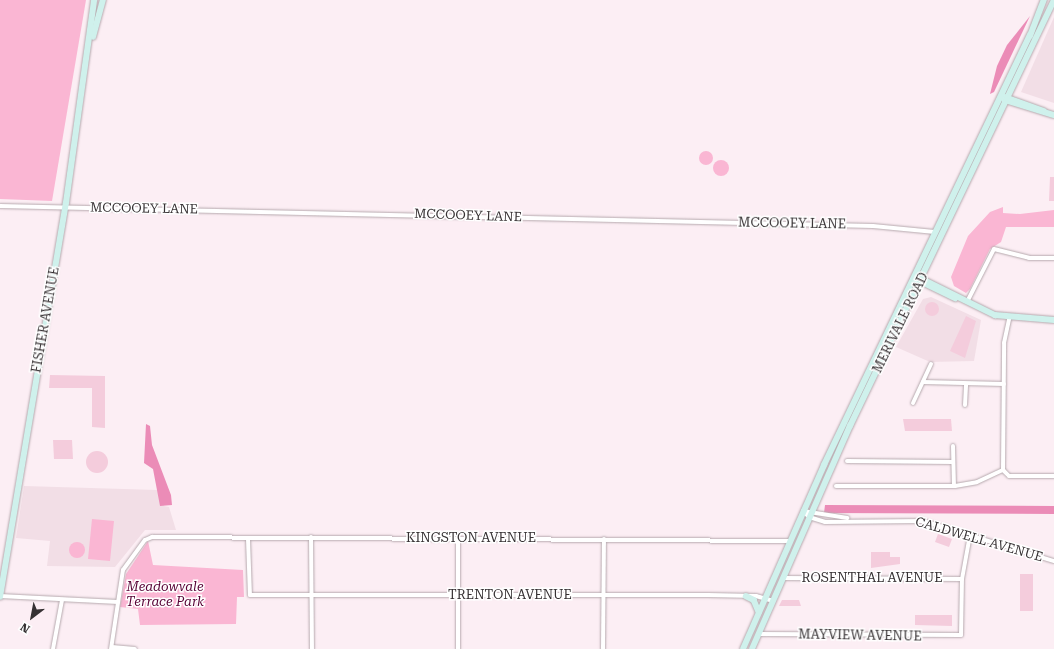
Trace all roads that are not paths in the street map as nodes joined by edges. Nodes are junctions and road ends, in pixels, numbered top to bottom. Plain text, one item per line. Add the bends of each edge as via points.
1 (94, 0) edge
2 (102, 0) edge
3 (1044, 0) edge
4 (1054, 0) edge
5 (91, 43) junction
6 (1000, 97) junction
7 (1008, 100) junction
8 (1053, 115) edge
9 (0, 206) edge
10 (65, 208) junction
11 (935, 232) junction
12 (1054, 258) edge
13 (914, 278) junction
14 (922, 281) junction
15 (966, 303) junction
16 (1009, 319) junction
17 (1054, 320) edge
18 (931, 364) dead end
19 (923, 382) junction
20 (966, 384) junction
21 (1004, 384) junction
22 (913, 403) dead end
23 (965, 405) dead end
24 (954, 446) dead end
25 (847, 461) dead end
26 (953, 462) junction
27 (1003, 470) junction
28 (1054, 476) edge
29 (836, 486) dead end
30 (954, 486) junction
31 (803, 511) junction
32 (812, 511) junction
33 (809, 517) junction
34 (856, 520) junction
35 (970, 535) junction
36 (311, 537) junction
37 (458, 538) junction
38 (604, 538) junction
39 (248, 539) junction
40 (790, 541) junction
41 (1054, 562) edge
42 (783, 578) junction
43 (962, 579) junction
44 (313, 594) junction
45 (603, 595) junction
46 (0, 596) edge
47 (457, 596) junction
48 (746, 596) junction
49 (765, 598) junction
50 (62, 600) junction
51 (773, 601) junction
52 (118, 602) junction
53 (759, 612) junction
54 (758, 634) junction
55 (112, 648) edge
56 (53, 649) edge
57 (135, 649) edge
58 (312, 649) edge
59 (458, 649) edge
60 (603, 649) edge
61 (743, 649) edge
62 (752, 649) edge

1 - 5 main road, FISHER AVENUE
2 - 5 main road, FISHER AVENUE
3 - 6 main road, MERIVALE ROAD
4 - 7 main road, MERIVALE ROAD
5 - 10 main road, FISHER AVENUE
6 - 7 main road
6 - 11 main road, MERIVALE ROAD
7 - 8 main road
7 - 14 main road, MERIVALE ROAD
9 - 10 street, MCCOOEY LANE
10 - 11 street, MCCOOEY LANE via 850,226
10 - 46 main road, FISHER AVENUE
11 - 13 main road, MERIVALE ROAD
12 - 15 street via 1029,258 994,249
13 - 14 main road
13 - 31 main road, MERIVALE ROAD
14 - 15 main road
14 - 32 main road, MERIVALE ROAD
15 - 16 main road
16 - 17 main road
16 - 21 street via 1004,343
18 - 19 street
19 - 20 street
19 - 22 street
20 - 21 street
20 - 23 street
21 - 27 street
24 - 26 street
25 - 26 street
26 - 30 street
27 - 28 street via 1009,476
27 - 30 street via 977,482
29 - 30 street
31 - 32 street, CALDWELL AVENUE
31 - 33 street
31 - 40 main road, MERIVALE ROAD
32 - 33 main road, MERIVALE ROAD
32 - 34 street, CALDWELL AVENUE
33 - 34 street, CALDWELL AVENUE via 825,522
33 - 42 main road, MERIVALE ROAD
34 - 35 street, CALDWELL AVENUE via 915,520
35 - 41 street, CALDWELL AVENUE
35 - 43 street
36 - 37 street, KINGSTON AVENUE
36 - 39 street, KINGSTON AVENUE
36 - 44 street
37 - 38 street, KINGSTON AVENUE
37 - 47 street
38 - 40 street, KINGSTON AVENUE
38 - 45 street
39 - 44 street, TRENTON AVENUE via 247,592
39 - 52 street, KINGSTON AVENUE via 152,537 126,564
40 - 49 main road, MERIVALE ROAD
42 - 43 street, ROSENTHAL AVENUE
42 - 51 main road, MERIVALE ROAD
43 - 54 street, MAYVIEW AVENUE via 961,635
44 - 47 street, TRENTON AVENUE
44 - 58 street
45 - 47 street, TRENTON AVENUE
45 - 48 street, TRENTON AVENUE
45 - 60 street
46 - 50 street
47 - 59 street
48 - 49 street, TRENTON AVENUE
48 - 53 main road via 754,600
49 - 51 street, TRENTON AVENUE
49 - 53 main road, MERIVALE ROAD
50 - 52 street
50 - 56 street
51 - 54 main road, MERIVALE ROAD
52 - 55 street
53 - 61 main road, MERIVALE ROAD
54 - 62 main road, MERIVALE ROAD
55 - 57 street

